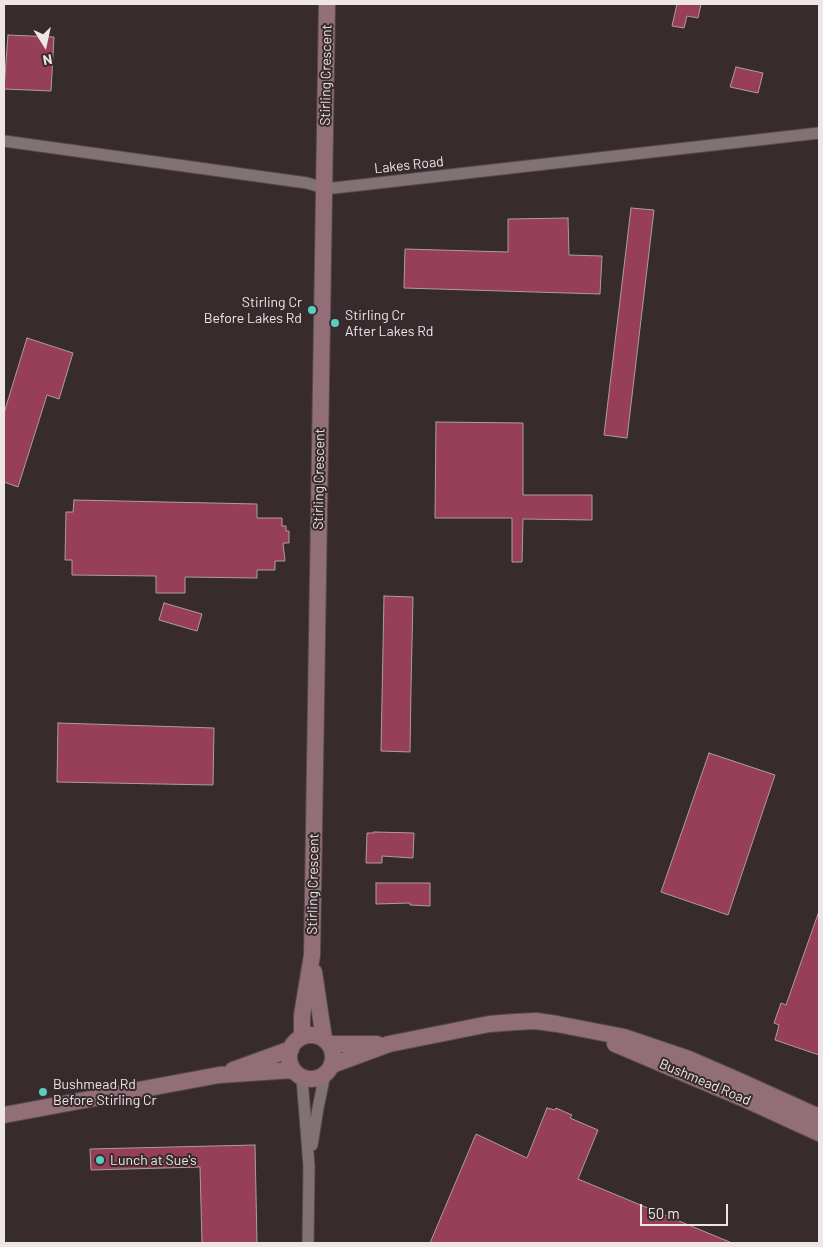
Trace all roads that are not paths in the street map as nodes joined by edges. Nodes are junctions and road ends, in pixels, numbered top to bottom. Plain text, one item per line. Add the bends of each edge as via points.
1 (327, 4) edge
2 (819, 133) edge
3 (4, 141) edge
4 (324, 188) junction
5 (312, 955) junction
6 (591, 1031) junction
7 (302, 1037) junction
8 (327, 1042) junction
9 (389, 1044) junction
10 (290, 1048) junction
11 (328, 1069) junction
12 (298, 1074) junction
13 (219, 1076) junction
14 (4, 1115) edge
15 (819, 1117) edge
16 (819, 1133) edge
17 (309, 1166) junction
18 (308, 1243) edge

1 - 4 main road, Stirling Crescent
2 - 4 street, Lakes Road
3 - 4 street, Lakes Road
4 - 5 main road, Stirling Crescent
5 - 7 main road, Stirling Crescent via 302,1015
5 - 8 main road, Stirling Crescent
6 - 9 main road, Bushmead Road via 536,1021 514,1022
6 - 15 main road, Bushmead Road via 624,1036 689,1060
6 - 16 main road, Bushmead Road via 618,1046
7 - 8 main road, Bushmead Road via 317,1036
7 - 10 main road, Bushmead Road
8 - 9 main road, Bushmead Road
8 - 11 main road via 333,1054
9 - 11 main road, Bushmead Road
10 - 12 main road via 289,1060
10 - 13 main road, Bushmead Road
11 - 12 main road, Bushmead Road via 318,1078 310,1079
11 - 17 street
12 - 13 main road, Bushmead Road
12 - 17 street
13 - 14 main road, Bushmead Road
17 - 18 street

